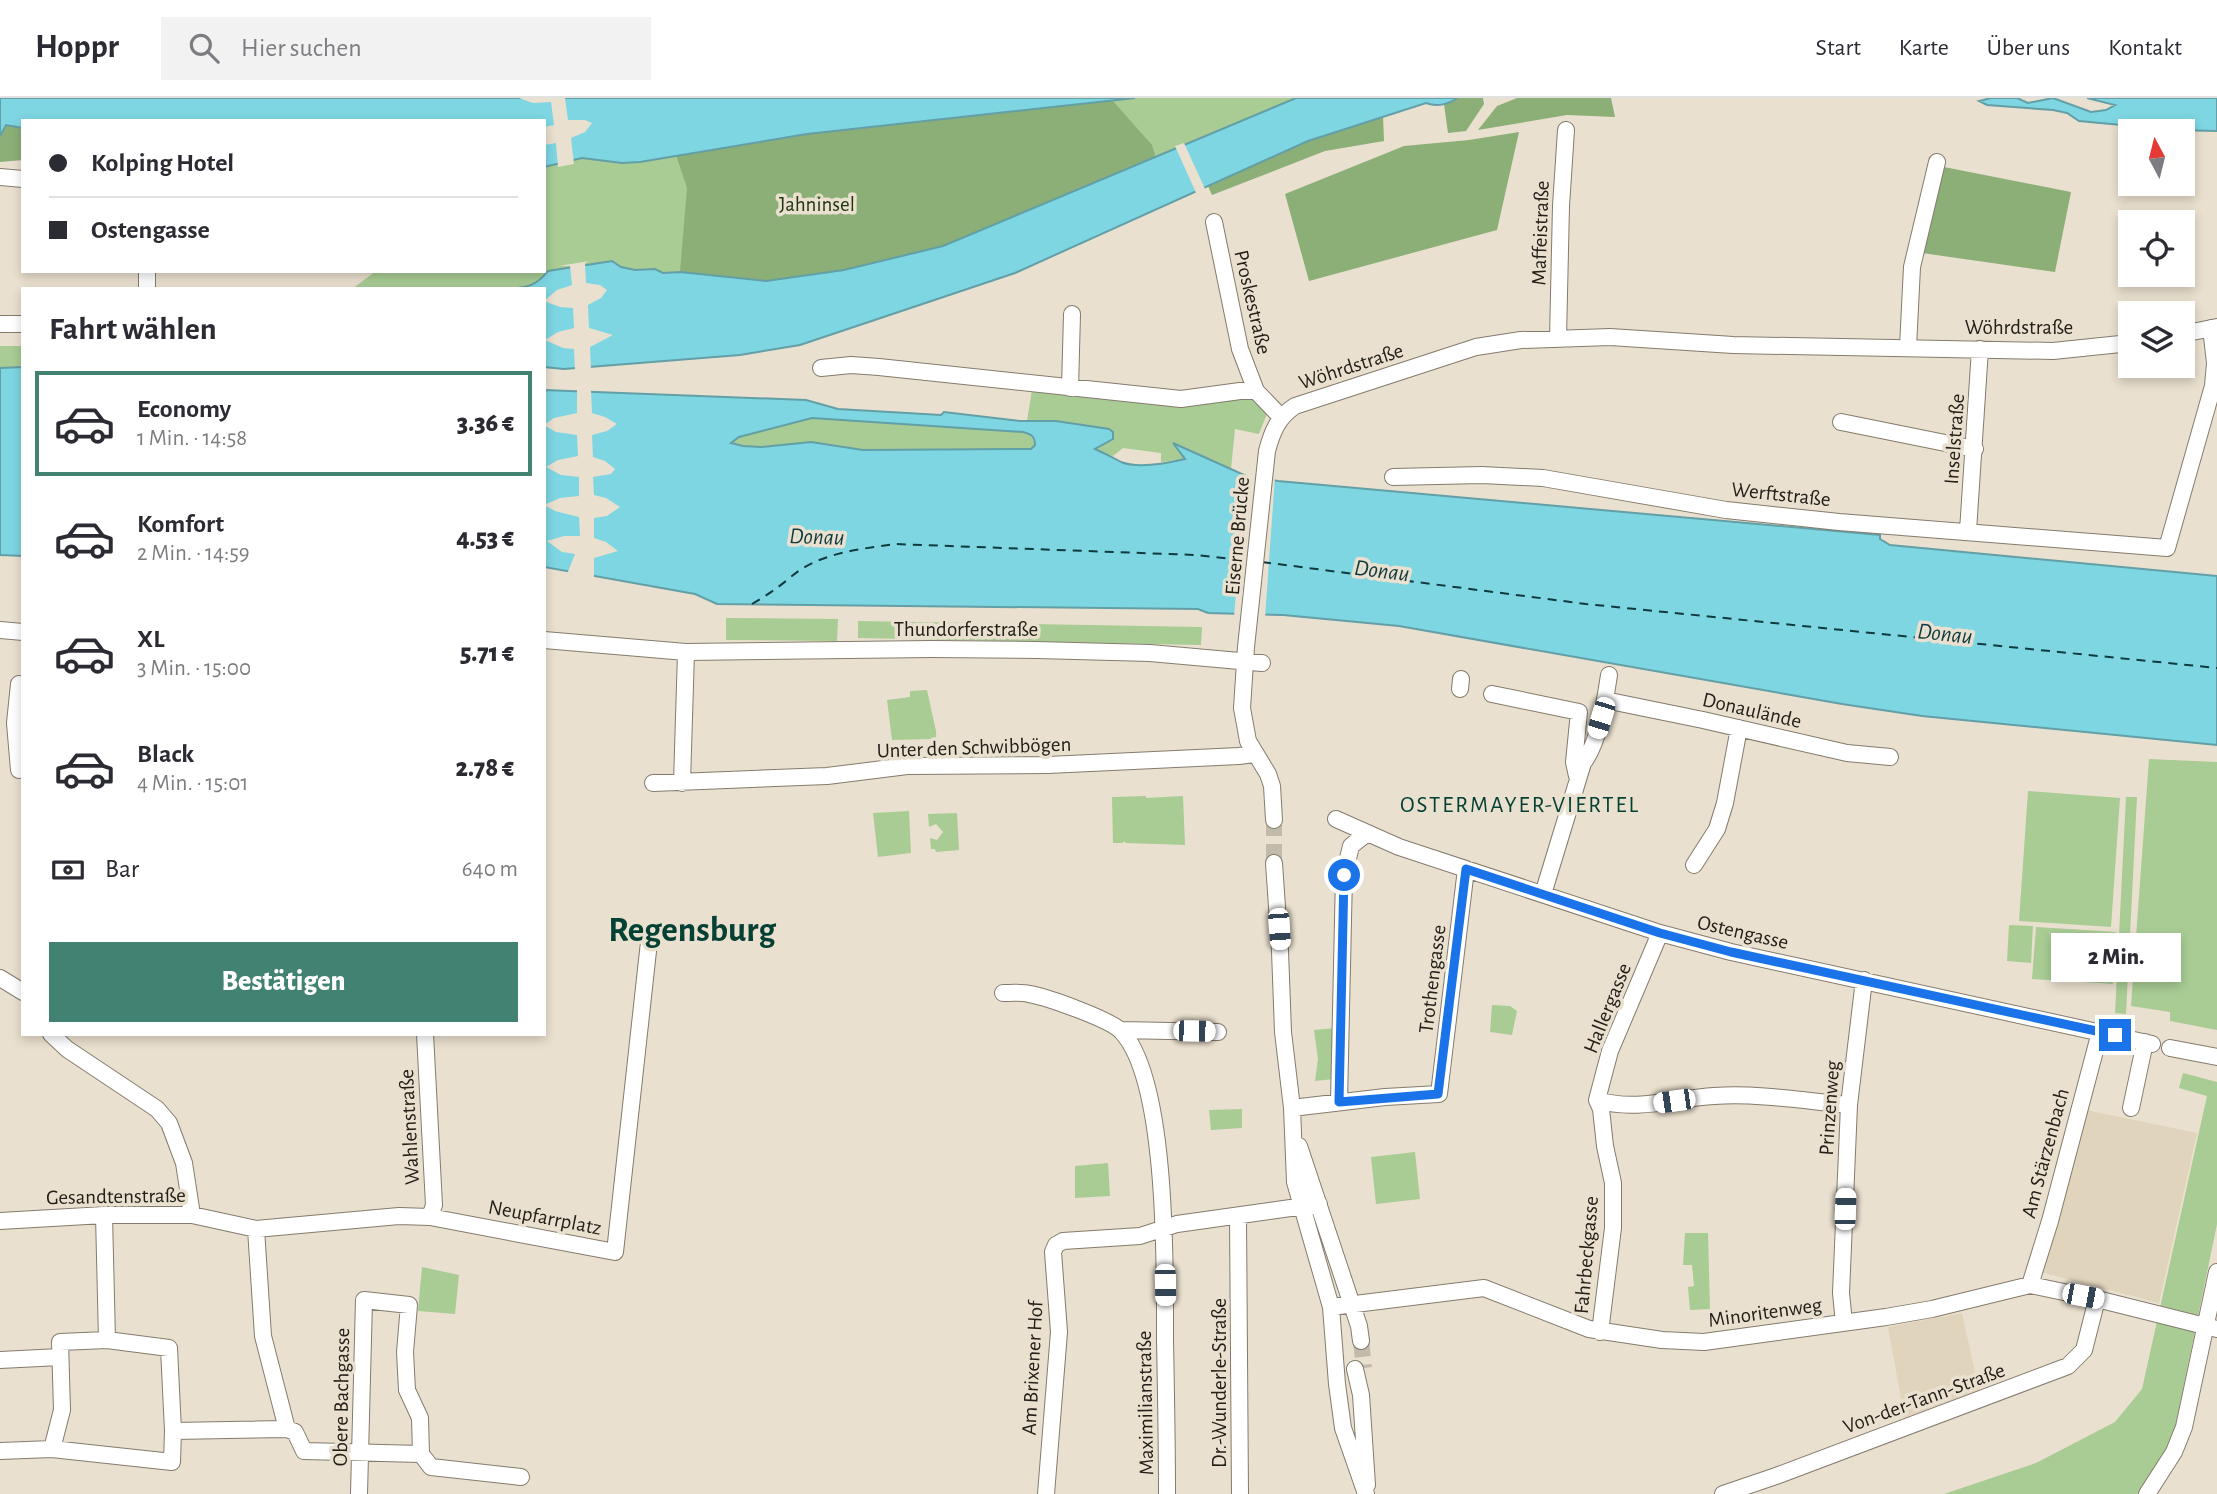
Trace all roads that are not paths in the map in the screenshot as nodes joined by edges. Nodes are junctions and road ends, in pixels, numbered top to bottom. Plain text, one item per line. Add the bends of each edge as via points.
1 (1566, 130) dead end
2 (1937, 162) dead end
3 (0, 177) edge
4 (21, 179) edge
5 (1213, 222) dead end
6 (1072, 314) dead end
7 (0, 324) edge
8 (21, 324) edge
9 (2214, 328) edge
10 (2195, 332) edge
11 (1558, 338) junction
12 (2118, 344) edge
13 (1908, 346) junction
14 (1980, 349) junction
15 (2216, 363) edge
16 (821, 368) dead end
17 (1070, 388) junction
18 (1256, 391) junction
19 (1281, 417) junction
20 (1841, 422) dead end
21 (1975, 449) junction
22 (1393, 477) dead end
23 (1968, 531) junction
24 (0, 630) edge
25 (21, 632) edge
26 (546, 640) edge
27 (686, 652) junction
28 (1245, 661) junction
29 (1262, 663) dead end
30 (1609, 675) dead end
31 (19, 684) dead end
32 (1492, 694) dead end
33 (1605, 700) junction
34 (1739, 728) junction
35 (20, 741) edge
36 (1254, 754) junction
37 (1890, 757) dead end
38 (19, 770) dead end
39 (1578, 778) junction
40 (653, 783) dead end
41 (682, 783) junction
42 (1336, 819) dead end
43 (1274, 820) tunnel mouth
44 (1366, 834) junction
45 (1274, 863) tunnel mouth
46 (1694, 866) dead end
47 (1466, 869) junction
48 (1543, 894) junction
49 (1660, 933) junction
50 (649, 942) dead end
51 (1864, 980) junction
52 (1, 983) edge
53 (21, 991) edge
54 (1003, 993) dead end
55 (1121, 1030) junction
56 (1218, 1032) dead end
57 (2099, 1032) junction
58 (53, 1036) edge
59 (425, 1036) edge
60 (2170, 1048) dead end
61 (2217, 1058) edge
62 (1597, 1100) junction
63 (1339, 1102) junction
64 (1849, 1105) junction
65 (1292, 1108) junction
66 (2131, 1108) dead end
67 (1293, 1130) junction
68 (1319, 1204) junction
69 (1300, 1206) junction
70 (104, 1215) junction
71 (192, 1215) junction
72 (430, 1217) junction
73 (1238, 1217) junction
74 (357, 1220) joint
75 (0, 1221) edge
76 (1164, 1228) junction
77 (256, 1229) junction
78 (2217, 1272) edge
79 (2030, 1285) junction
80 (2097, 1299) junction
81 (1350, 1304) junction
82 (1331, 1307) junction
83 (1844, 1323) junction
84 (2211, 1327) edge
85 (1600, 1332) junction
86 (107, 1340) junction
87 (1357, 1342) tunnel mouth
88 (60, 1350) junction
89 (0, 1360) edge
90 (1337, 1384) junction
91 (287, 1429) junction
92 (173, 1431) junction
93 (52, 1449) junction
94 (0, 1451) edge
95 (361, 1454) junction
96 (421, 1454) junction
97 (521, 1477) dead end
98 (359, 1494) edge
99 (1046, 1494) edge
100 (1167, 1494) edge
101 (1240, 1494) edge
102 (1367, 1494) edge
103 (1723, 1494) edge
104 (2147, 1494) edge

1 - 11 street, Maffeistraße
2 - 13 street via 1912,267
3 - 4 street
5 - 18 street, Proskestraße via 1240,349
6 - 17 street
7 - 8 street
9 - 10 street
9 - 15 street
11 - 13 street, Wöhrdstraße
11 - 19 street, Wöhrdstraße via 1476,347 1295,407
12 - 14 street, Wöhrdstraße via 2053,351
13 - 14 street, Wöhrdstraße
14 - 21 street, Inselstraße
15 - 23 street, Werftstraße via 2167,548
16 - 17 street via 879,367
17 - 18 street via 1181,399
18 - 19 street, Wöhrdstraße
19 - 28 street, Eiserne Brücke via 1264,469
20 - 21 street
21 - 23 street, Inselstraße
22 - 23 street, Werftstraße via 1543,478 1726,510
24 - 25 street
26 - 27 street, Thundorferstraße
27 - 28 street, Thundorferstraße via 1018,650
27 - 41 street
28 - 29 street, Thundorferstraße
28 - 36 street, Eiserne Brücke via 1243,715
30 - 33 street
31 - 35 street via 15,723
32 - 39 street via 1579,712 1574,762
33 - 34 street, Donaulände
33 - 39 street
34 - 37 street, Donaulände via 1847,753
34 - 46 street via 1717,828
35 - 38 street
36 - 41 street, Unter den Schwibbögen via 1048,765 907,766 827,776
36 - 43 street, Eiserne Brücke via 1268,774
39 - 48 street
40 - 41 street, Unter den Schwibbögen
42 - 44 street, Ostengasse
44 - 47 street, Ostengasse
44 - 63 street via 1351,846 1344,875
45 - 65 street
47 - 48 street, Ostengasse
47 - 63 street, Trothengasse via 1438,1094
48 - 49 street, Ostengasse
49 - 51 street, Ostengasse
49 - 62 street, Hallergasse via 1610,1051
50 - 72 street, Neupfarrplatz via 615,1252
51 - 57 street, Ostengasse
51 - 64 street, Prinzenweg
52 - 53 street
54 - 55 street via 1041,997
55 - 56 street
55 - 76 street, Maximilianstraße via 1143,1072 1157,1145
57 - 66 street, Ostengasse via 2148,1043
57 - 79 street, Am Stärzenbach
58 - 71 street via 158,1109 169,1123 184,1163
59 - 72 street, Wahlenstraße via 434,1205
60 - 61 street
62 - 64 street via 1612,1105 1653,1104 1715,1096
62 - 85 street, Fahrbeckgasse via 1613,1183 1612,1240
63 - 65 street
64 - 83 street, Prinzenweg via 1841,1293
65 - 67 street
67 - 68 street
67 - 69 street
68 - 69 street
68 - 81 street
69 - 73 street
69 - 82 street
70 - 71 street, Gesandtenstraße
70 - 75 street, Gesandtenstraße
70 - 86 street
71 - 77 street, Gesandtenstraße
72 - 74 street, Neupfarrplatz
73 - 76 street
73 - 101 street, Dr.-Wunderle-Straße
74 - 77 street, Gesandtenstraße
76 - 99 street, Am Brixener Hof via 1140,1236 1056,1245 1059,1332
76 - 100 street, Maximilianstraße
77 - 91 street via 263,1336
78 - 84 street
79 - 80 street, Minoritenweg
79 - 83 street, Minoritenweg via 1932,1309
80 - 84 street, Minoritenweg
80 - 103 street, Von-der-Tann-Straße via 2084,1350 2068,1366
81 - 82 street, Minoritenweg
81 - 85 street, Minoritenweg via 1484,1288
81 - 87 street
82 - 90 street
83 - 85 street, Minoritenweg via 1704,1342
84 - 104 street via 2180,1441
86 - 88 street
86 - 92 street via 169,1348
88 - 89 street
88 - 93 street via 62,1410
90 - 102 street via 1343,1429
90 - 102 street via 1360,1380
91 - 92 street
91 - 95 street via 295,1433 304,1451
92 - 93 street via 172,1462
93 - 94 street
95 - 96 street
95 - 96 street, Obere Bachgasse via 365,1300 409,1306 407,1390 420,1418
95 - 98 street, Obere Bachgasse
96 - 97 street via 431,1467

